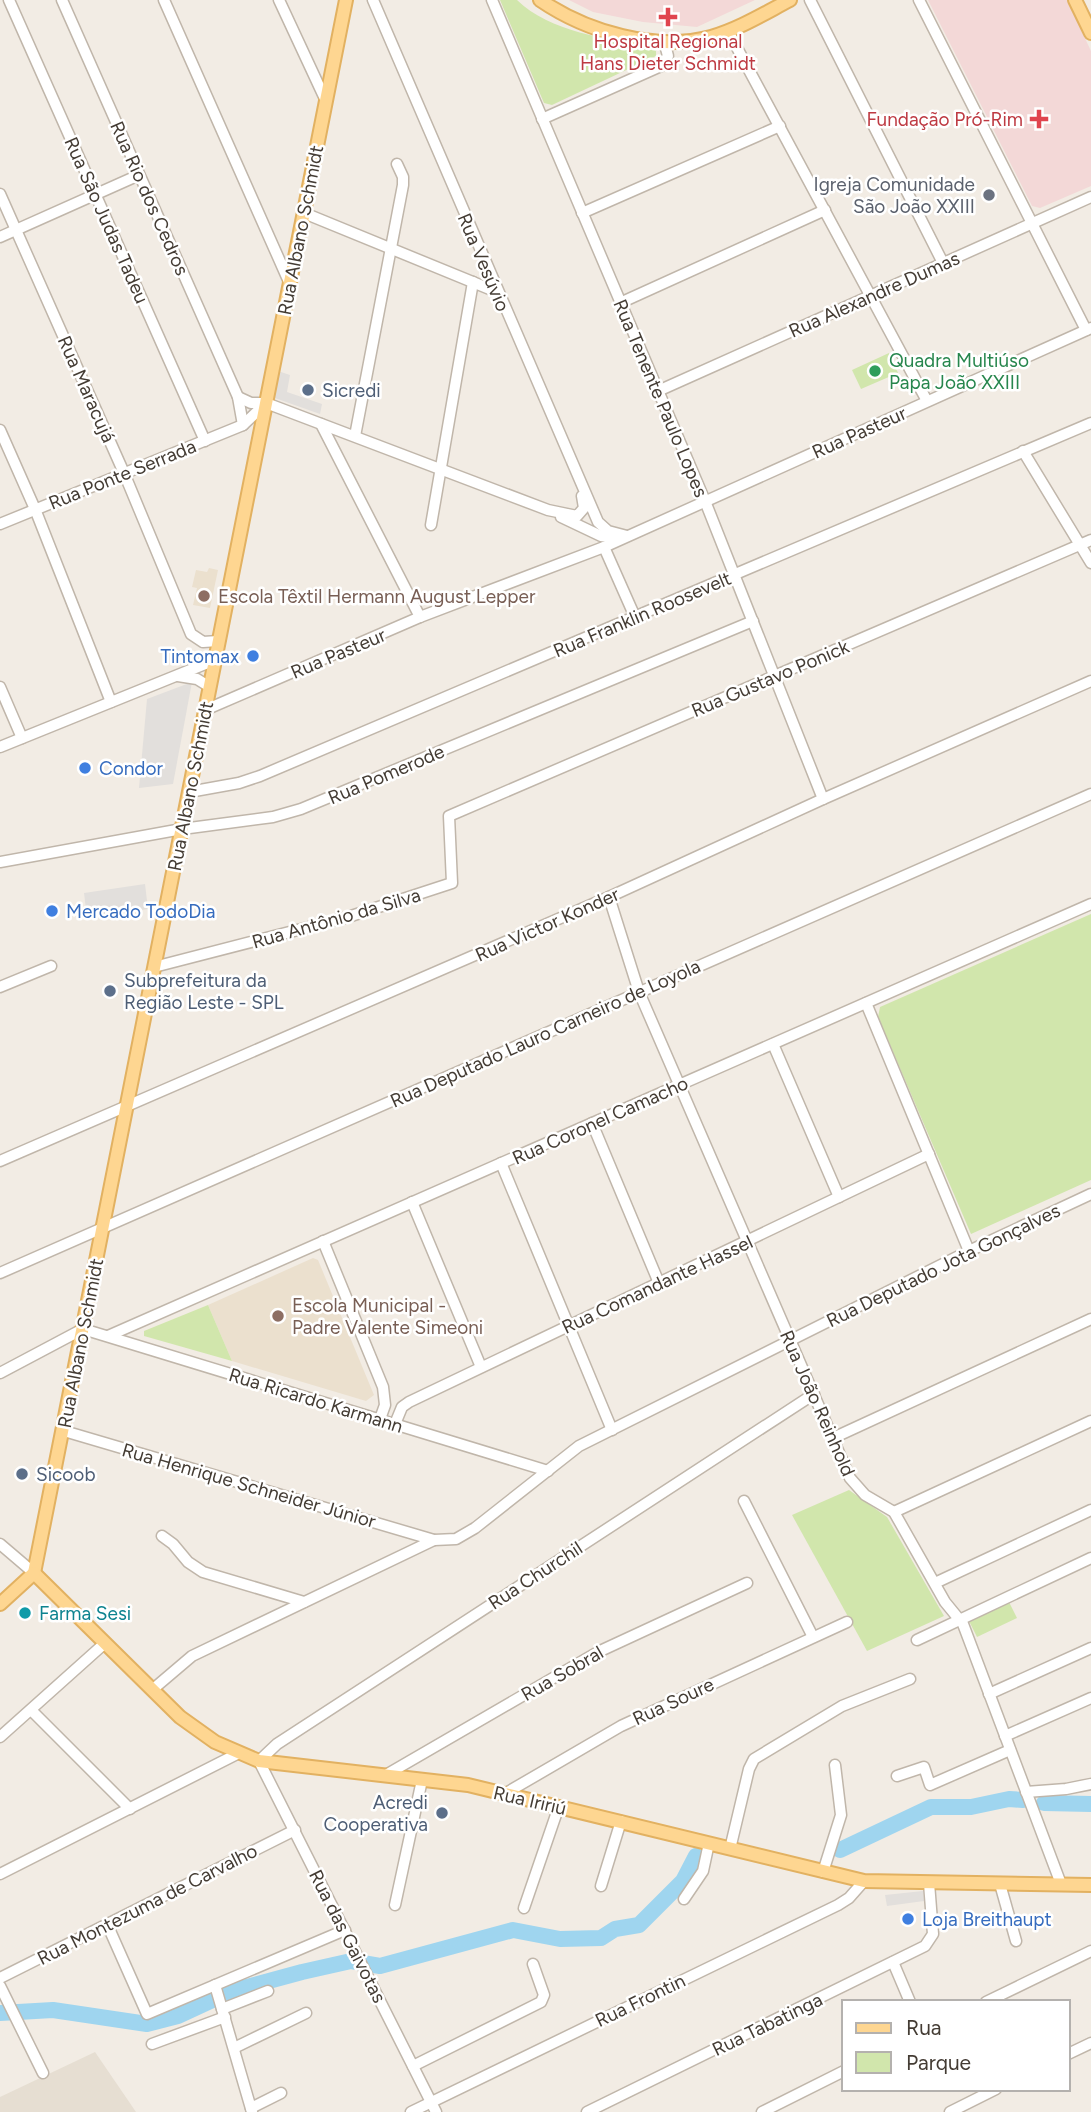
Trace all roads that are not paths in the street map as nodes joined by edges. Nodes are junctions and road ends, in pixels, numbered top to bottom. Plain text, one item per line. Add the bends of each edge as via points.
1 (9, 0) edge
2 (62, 0) edge
3 (164, 0) edge
4 (279, 0) edge
5 (346, 0) edge
6 (373, 0) edge
7 (492, 0) edge
8 (540, 0) edge
9 (790, 0) edge
10 (810, 0) edge
11 (919, 0) edge
12 (1075, 0) edge
13 (728, 31) junction
14 (1091, 33) edge
15 (664, 41) junction
16 (326, 101) junction
17 (542, 119) junction
18 (780, 126) junction
19 (397, 164) dead end
20 (139, 174) junction
21 (0, 194) edge
22 (95, 194) junction
23 (1091, 197) edge
24 (825, 210) junction
25 (304, 213) junction
26 (582, 214) junction
27 (1032, 223) junction
28 (16, 230) junction
29 (0, 237) edge
30 (391, 248) junction
31 (943, 263) junction
32 (473, 282) junction
33 (290, 285) junction
34 (497, 292) junction
35 (872, 296) junction
36 (620, 303) junction
37 (1089, 329) edge
38 (658, 391) junction
39 (238, 397) junction
40 (927, 401) junction
41 (267, 403) junction
42 (1091, 423) edge
43 (321, 424) junction
44 (243, 425) junction
45 (0, 430) edge
46 (355, 436) junction
47 (259, 438) junction
48 (205, 441) junction
49 (1023, 451) junction
50 (440, 469) junction
51 (124, 473) junction
52 (577, 475) junction
53 (705, 501) junction
54 (36, 509) junction
55 (548, 510) junction
56 (0, 524) edge
57 (431, 525) dead end
58 (594, 533) junction
59 (626, 537) junction
60 (1091, 540) edge
61 (1080, 545) junction
62 (604, 547) junction
63 (579, 556) junction
64 (1091, 563) edge
65 (735, 574) junction
66 (420, 617) junction
67 (635, 617) junction
68 (753, 621) junction
69 (218, 640) junction
70 (215, 660) junction
71 (775, 676) junction
72 (174, 677) junction
73 (1091, 681) edge
74 (0, 687) edge
75 (209, 687) junction
76 (111, 702) junction
77 (205, 710) junction
78 (22, 738) junction
79 (0, 747) edge
80 (189, 792) junction
81 (1091, 794) edge
82 (823, 799) junction
83 (449, 816) joint
84 (182, 829) junction
85 (0, 862) edge
86 (609, 897) junction
87 (1091, 904) edge
88 (51, 967) dead end
89 (154, 967) junction
90 (0, 987) edge
91 (639, 992) junction
92 (866, 1003) junction
93 (773, 1044) junction
94 (679, 1085) junction
95 (127, 1105) junction
96 (592, 1123) junction
97 (929, 1154) junction
98 (0, 1161) edge
99 (502, 1163) junction
100 (1091, 1194) edge
101 (839, 1197) junction
102 (412, 1202) junction
103 (102, 1228) junction
104 (323, 1241) junction
105 (747, 1241) junction
106 (969, 1251) junction
107 (0, 1273) edge
108 (659, 1283) junction
109 (1091, 1319) edge
110 (569, 1326) junction
111 (83, 1329) junction
112 (108, 1336) junction
113 (790, 1340) junction
114 (481, 1367) junction
115 (0, 1373) edge
116 (814, 1394) junction
117 (380, 1419) junction
118 (1091, 1421) edge
119 (395, 1424) junction
120 (612, 1430) junction
121 (64, 1431) junction
122 (833, 1438) junction
123 (548, 1471) junction
124 (744, 1501) dead end
125 (1091, 1510) edge
126 (894, 1512) junction
127 (162, 1536) dead end
128 (434, 1540) junction
129 (0, 1544) edge
130 (1091, 1558) edge
131 (34, 1573) junction
132 (747, 1583) dead end
133 (935, 1583) junction
134 (304, 1602) junction
135 (0, 1604) edge
136 (960, 1620) junction
137 (847, 1622) dead end
138 (813, 1637) junction
139 (917, 1640) dead end
140 (105, 1643) junction
141 (1091, 1648) edge
142 (910, 1679) dead end
143 (152, 1690) junction
144 (989, 1694) junction
145 (1091, 1698) edge
146 (31, 1710) junction
147 (1005, 1736) junction
148 (0, 1737) edge
149 (1010, 1750) junction
150 (239, 1753) junction
151 (259, 1760) junction
152 (835, 1765) dead end
153 (384, 1776) junction
154 (897, 1776) dead end
155 (422, 1780) junction
156 (1091, 1784) edge
157 (506, 1793) junction
158 (1028, 1799) junction
159 (559, 1806) junction
160 (130, 1809) junction
161 (621, 1821) junction
162 (295, 1830) junction
163 (709, 1843) junction
164 (730, 1849) junction
165 (823, 1872) junction
166 (0, 1874) edge
167 (864, 1881) junction
168 (929, 1883) junction
169 (1000, 1884) junction
170 (1061, 1884) junction
171 (601, 1885) dead end
172 (1091, 1885) edge
173 (684, 1899) dead end
174 (396, 1905) dead end
175 (524, 1908) dead end
176 (107, 1924) junction
177 (345, 1930) junction
178 (1016, 1941) dead end
179 (1091, 1951) edge
180 (893, 1962) junction
181 (533, 1964) dead end
182 (0, 1978) edge
183 (0, 1986) edge
184 (268, 1991) dead end
185 (909, 2000) edge
186 (990, 2000) edge
187 (220, 2001) junction
188 (306, 2013) dead end
189 (1091, 2043) edge
190 (152, 2045) dead end
191 (234, 2048) junction
192 (1070, 2053) edge
193 (413, 2066) junction
194 (842, 2072) edge
195 (43, 2073) dead end
196 (281, 2093) dead end
197 (979, 2093) edge
198 (431, 2102) junction
199 (251, 2110) edge
200 (411, 2112) edge
201 (436, 2112) edge
202 (587, 2112) edge
203 (762, 2112) edge
204 (950, 2112) edge

1 - 22 street, Rua São Judas Tadeu
2 - 20 street, Rua Rio dos Cedros
3 - 33 street
4 - 16 street
5 - 16 main road, Rua Albano Schmidt
6 - 34 street, Rua Vesúvio
7 - 17 street, Rua Tenente Paulo Lopes
8 - 15 main road via 598,29
9 - 13 main road
10 - 31 street
11 - 27 street
12 - 14 main road
13 - 15 main road via 700,39
13 - 18 street
15 - 17 street via 668,56 661,66
16 - 25 main road, Rua Albano Schmidt
17 - 26 street, Rua Tenente Paulo Lopes
18 - 24 street
18 - 26 street
19 - 30 street via 403,185
20 - 22 street
20 - 39 street, Rua Rio dos Cedros
21 - 28 street, Rua Maracujá
22 - 28 street
22 - 48 street, Rua São Judas Tadeu
23 - 27 street, Rua Alexandre Dumas
24 - 35 street
24 - 36 street
25 - 30 street
25 - 33 main road, Rua Albano Schmidt
26 - 36 street, Rua Tenente Paulo Lopes
27 - 31 street, Rua Alexandre Dumas
27 - 37 street
28 - 29 street
28 - 51 street, Rua Maracujá
30 - 32 street
30 - 46 street
31 - 35 street, Rua Alexandre Dumas
32 - 34 street
32 - 50 street
33 - 41 main road, Rua Albano Schmidt
34 - 52 street, Rua Vesúvio
35 - 38 street, Rua Alexandre Dumas
35 - 40 street
36 - 38 street, Rua Tenente Paulo Lopes
37 - 40 street, Rua Pasteur
38 - 53 street, Rua Tenente Paulo Lopes
39 - 41 street
39 - 44 street, Rua Rio dos Cedros
40 - 53 street, Rua Pasteur
41 - 43 street
41 - 44 street, Rua Ponte Serrada
41 - 47 main road, Rua Albano Schmidt
42 - 49 street, Rua Franklin Roosevelt
43 - 46 street
43 - 66 street
44 - 47 street
44 - 48 street, Rua Ponte Serrada
45 - 54 street
46 - 50 street
47 - 69 main road, Rua Albano Schmidt
48 - 51 street, Rua Ponte Serrada
49 - 61 street
49 - 65 street, Rua Franklin Roosevelt
50 - 55 street
50 - 57 street
51 - 54 street, Rua Ponte Serrada
51 - 69 street, Rua Maracujá via 191,634 203,642
52 - 55 street via 584,501 582,513
52 - 59 street, Rua Vesúvio via 598,522
53 - 59 street, Rua Pasteur
53 - 65 street, Rua Tenente Paulo Lopes
54 - 56 street, Rua Ponte Serrada
54 - 76 street
55 - 58 street
58 - 59 street
58 - 63 street via 593,546
59 - 62 street, Rua Pasteur
60 - 61 street, Rua Gustavo Ponick
61 - 64 street
61 - 71 street, Rua Gustavo Ponick
62 - 63 street, Rua Pasteur
62 - 67 street
63 - 66 street, Rua Pasteur
65 - 67 street, Rua Franklin Roosevelt
65 - 68 street, Rua Tenente Paulo Lopes
66 - 77 street, Rua Pasteur
67 - 80 street, Rua Franklin Roosevelt via 249,781
68 - 71 street, Rua Tenente Paulo Lopes
68 - 84 street, Rua Pomerode via 301,809
69 - 70 main road, Rua Albano Schmidt
70 - 72 street
70 - 75 main road, Rua Albano Schmidt
71 - 82 street, Rua Tenente Paulo Lopes
71 - 83 street, Rua Gustavo Ponick
72 - 75 street via 197,679
72 - 76 street
73 - 82 street, Rua Victor Konder
74 - 78 street
75 - 77 main road, Rua Albano Schmidt
76 - 78 street
77 - 80 main road, Rua Albano Schmidt
78 - 79 street
80 - 84 main road, Rua Albano Schmidt
81 - 91 street, Rua Deputado Lauro Carneiro de Loyola
82 - 86 street, Rua Victor Konder
83 - 89 street, Rua Antônio da Silva via 452,883 337,920
84 - 85 street, Rua Pomerode
84 - 89 main road, Rua Albano Schmidt
86 - 91 street, Rua João Reinhold
86 - 95 street, Rua Victor Konder
87 - 92 street, Rua Coronel Camacho
88 - 90 street
89 - 95 main road, Rua Albano Schmidt
91 - 94 street, Rua João Reinhold
91 - 103 street, Rua Deputado Lauro Carneiro de Loyola
92 - 93 street, Rua Coronel Camacho
92 - 97 street
93 - 94 street, Rua Coronel Camacho
93 - 101 street
94 - 96 street, Rua Coronel Camacho
94 - 105 street, Rua João Reinhold
95 - 98 street, Rua Victor Konder
95 - 103 main road, Rua Albano Schmidt
96 - 99 street, Rua Coronel Camacho
96 - 108 street
97 - 101 street, Rua Comandante Hassel
97 - 106 street
99 - 102 street, Rua Coronel Camacho
99 - 110 street
100 - 106 street, Rua Deputado Jota Gonçalves
101 - 105 street, Rua Comandante Hassel
102 - 104 street, Rua Coronel Camacho
102 - 114 street
103 - 107 street, Rua Deputado Lauro Carneiro de Loyola
103 - 111 main road, Rua Albano Schmidt
104 - 112 street, Rua Coronel Camacho
104 - 117 street via 383,1387 385,1405
105 - 108 street, Rua Comandante Hassel
105 - 113 street, Rua João Reinhold
106 - 113 street, Rua Deputado Jota Gonçalves
108 - 110 street, Rua Comandante Hassel
109 - 122 street
110 - 114 street, Rua Comandante Hassel
110 - 120 street
111 - 112 street, Rua Ricardo Karmann
111 - 115 street
111 - 121 main road, Rua Albano Schmidt
112 - 117 street, Rua Ricardo Karmann
113 - 116 street, Rua João Reinhold
113 - 120 street, Rua Deputado Jota Gonçalves
114 - 119 street, Rua Comandante Hassel via 409,1402
116 - 122 street, Rua João Reinhold
116 - 151 street, Rua Churchil via 276,1744
117 - 119 street, Rua Ricardo Karmann
118 - 126 street
119 - 123 street, Rua Ricardo Karmann
120 - 123 street, Rua Deputado Jota Gonçalves via 579,1446
121 - 128 street, Rua Henrique Schneider Júnior
121 - 131 main road, Rua Albano Schmidt
122 - 126 street, Rua João Reinhold via 854,1484
123 - 128 street, Rua Deputado Jota Gonçalves via 464,1535
124 - 138 street
125 - 133 street
126 - 133 street, Rua João Reinhold
127 - 134 street via 203,1572
128 - 134 street, Rua Deputado Jota Gonçalves
129 - 131 street
130 - 136 street
131 - 135 main road
131 - 140 main road, Rua Iririú
132 - 153 street, Rua Sobral via 598,1651
133 - 136 street, Rua João Reinhold
134 - 143 street, Rua Deputado Jota Gonçalves via 191,1656
136 - 139 street
136 - 144 street, Rua João Reinhold
137 - 138 street, Rua Soure
138 - 157 street, Rua Soure via 621,1726
140 - 143 main road, Rua Iririú
140 - 146 street
141 - 144 street
142 - 164 street via 842,1706 754,1759
143 - 150 main road, Rua Iririú via 207,1737
144 - 147 street, Rua João Reinhold
145 - 147 street
146 - 148 street
146 - 160 street
147 - 149 street, Rua João Reinhold
149 - 154 street via 930,1784 924,1767
149 - 158 street, Rua João Reinhold
150 - 151 main road, Rua Iririú
150 - 160 street
151 - 153 main road, Rua Iririú
151 - 162 street, Rua das Gaivotas
152 - 165 street via 841,1815
153 - 155 main road, Rua Iririú
155 - 157 main road, Rua Iririú
155 - 174 street
156 - 158 street
157 - 159 main road, Rua Iririú
158 - 170 street, Rua João Reinhold
159 - 161 main road, Rua Iririú
159 - 175 street
160 - 166 street
161 - 163 main road, Rua Iririú
161 - 171 street
162 - 176 street, Rua Montezuma de Carvalho
162 - 177 street, Rua das Gaivotas
163 - 164 main road, Rua Iririú
163 - 173 street via 703,1871
164 - 165 main road, Rua Iririú
165 - 167 main road, Rua Iririú
167 - 168 main road, Rua Iririú
167 - 198 street, Rua Frontin via 838,1905
168 - 169 main road, Rua Iririú
168 - 180 street, Rua Tabatinga via 931,1939
169 - 170 main road, Rua Iririú
169 - 178 street
170 - 172 main road, Rua Iririú
176 - 182 street, Rua Montezuma de Carvalho
176 - 187 street via 147,2014
177 - 187 street
177 - 193 street, Rua das Gaivotas
179 - 186 street
180 - 185 street
180 - 202 street, Rua Tabatinga
181 - 193 street via 544,1995 541,2002
183 - 195 street
184 - 187 street
187 - 190 street
187 - 191 street
188 - 191 street
189 - 192 street
191 - 199 street
193 - 198 street, Rua das Gaivotas
194 - 203 street
196 - 199 street
197 - 204 street
198 - 200 street, Rua Frontin
198 - 201 street, Rua das Gaivotas

